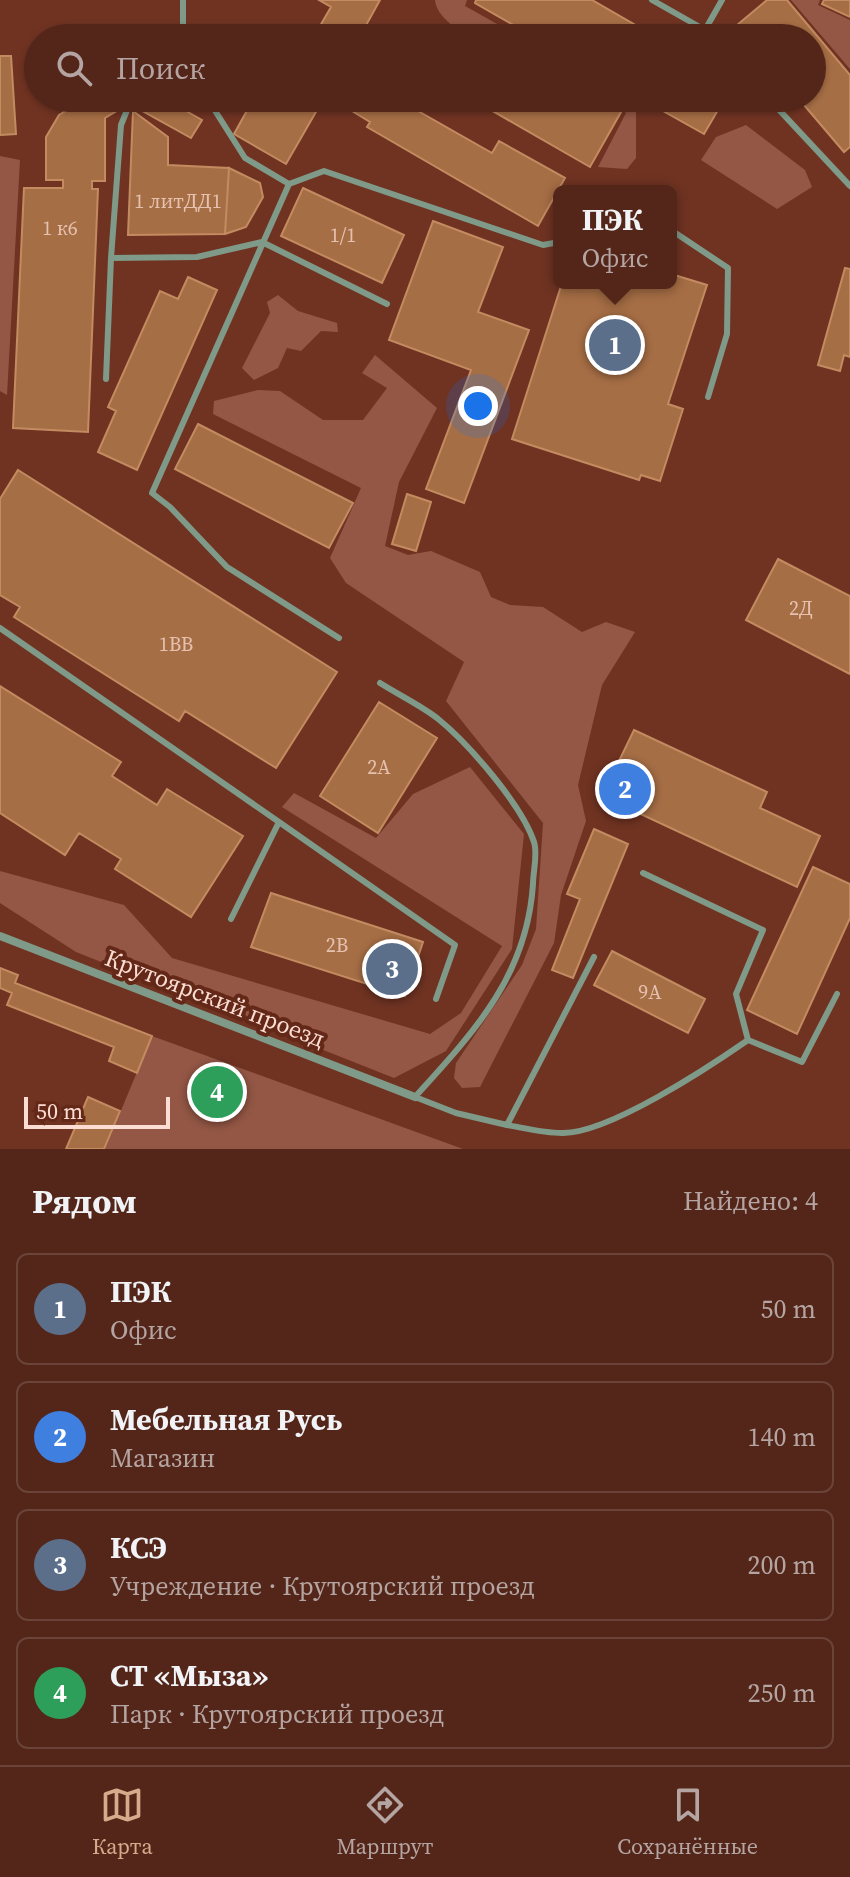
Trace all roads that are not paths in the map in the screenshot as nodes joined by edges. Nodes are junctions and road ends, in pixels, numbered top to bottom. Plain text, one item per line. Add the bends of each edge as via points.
1 (183, 0) edge
2 (652, 0) edge
3 (722, 0) edge
4 (183, 24) edge
5 (694, 24) edge
6 (708, 24) edge
7 (126, 112) edge
8 (216, 112) edge
9 (781, 112) edge
10 (289, 184) junction
11 (850, 186) edge
12 (677, 234) edge
13 (262, 242) junction
14 (553, 243) edge
15 (111, 258) junction
16 (387, 304) dead end
17 (106, 379) dead end
18 (708, 397) dead end
19 (0, 628) edge
20 (339, 638) dead end
21 (380, 683) dead end
22 (279, 822) junction
23 (643, 873) dead end
24 (231, 919) dead end
25 (0, 936) edge
26 (594, 957) dead end
27 (837, 994) dead end
28 (436, 999) dead end
29 (748, 1040) junction
30 (415, 1097) junction
31 (507, 1125) junction

1 - 4 lane
2 - 5 lane
3 - 6 lane
7 - 15 lane
8 - 10 lane via 245,158
9 - 11 lane
10 - 13 lane
10 - 14 lane via 324,171 543,245
12 - 18 lane via 728,268 727,334
13 - 15 lane via 197,257
13 - 16 lane
13 - 20 lane via 152,493 227,567
15 - 17 lane
19 - 22 lane
21 - 30 lane via 437,718 471,752 525,823 535,845 530,922 518,959 466,1041
22 - 24 lane
22 - 28 lane via 455,945
23 - 29 lane via 763,930 736,994
25 - 30 street, Крутоярский проезд
26 - 31 lane
27 - 29 lane via 802,1062
29 - 31 lane via 690,1081 586,1130 563,1134
30 - 31 lane

